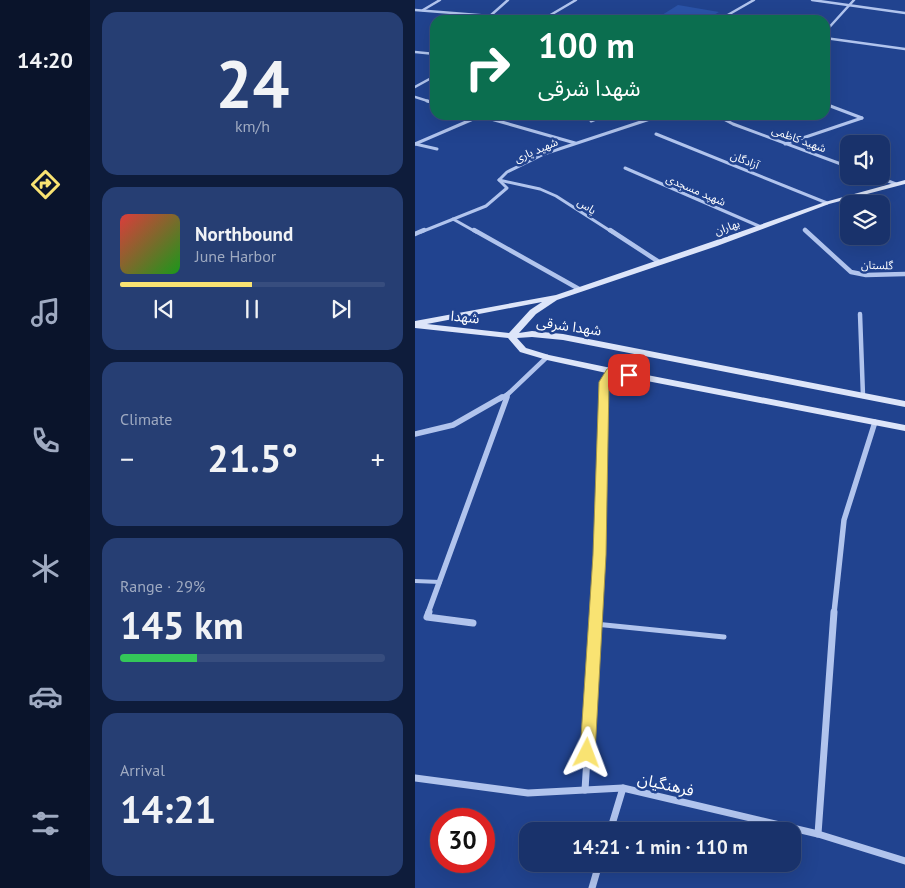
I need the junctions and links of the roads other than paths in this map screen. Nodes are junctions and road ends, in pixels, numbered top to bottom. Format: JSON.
{"nodes":[{"id":1,"x":440,"y":0,"type":"edge"},
{"id":2,"x":508,"y":0,"type":"edge"},
{"id":3,"x":576,"y":0,"type":"edge"},
{"id":4,"x":754,"y":0,"type":"edge"},
{"id":5,"x":812,"y":0,"type":"edge"},
{"id":6,"x":853,"y":0,"type":"edge"},
{"id":7,"x":849,"y":5,"type":"junction"},
{"id":8,"x":415,"y":10,"type":"edge"},
{"id":9,"x":423,"y":11,"type":"junction"},
{"id":10,"x":905,"y":13,"type":"edge"},
{"id":11,"x":476,"y":15,"type":"edge"},
{"id":12,"x":490,"y":15,"type":"edge"},
{"id":13,"x":550,"y":15,"type":"edge"},
{"id":14,"x":728,"y":15,"type":"edge"},
{"id":15,"x":830,"y":26,"type":"edge"},
{"id":16,"x":830,"y":39,"type":"edge"},
{"id":17,"x":905,"y":49,"type":"edge"},
{"id":18,"x":415,"y":52,"type":"edge"},
{"id":19,"x":430,"y":54,"type":"edge"},
{"id":20,"x":430,"y":79,"type":"edge"},
{"id":21,"x":415,"y":87,"type":"edge"},
{"id":22,"x":415,"y":97,"type":"edge"},
{"id":23,"x":430,"y":102,"type":"edge"},
{"id":24,"x":830,"y":106,"type":"edge"},
{"id":25,"x":468,"y":120,"type":"edge"},
{"id":26,"x":496,"y":120,"type":"edge"},
{"id":27,"x":647,"y":120,"type":"edge"},
{"id":28,"x":725,"y":120,"type":"edge"},
{"id":29,"x":656,"y":134,"type":"dead end"},
{"id":30,"x":576,"y":143,"type":"junction"},
{"id":31,"x":415,"y":144,"type":"edge"},
{"id":32,"x":415,"y":144,"type":"edge"},
{"id":33,"x":785,"y":144,"type":"junction"},
{"id":34,"x":437,"y":149,"type":"dead end"},
{"id":35,"x":840,"y":164,"type":"edge"},
{"id":36,"x":625,"y":168,"type":"dead end"},
{"id":37,"x":499,"y":180,"type":"junction"},
{"id":38,"x":890,"y":182,"type":"edge"},
{"id":39,"x":905,"y":182,"type":"edge"},
{"id":40,"x":896,"y":184,"type":"junction"},
{"id":41,"x":827,"y":203,"type":"junction"},
{"id":42,"x":453,"y":219,"type":"junction"},
{"id":43,"x":761,"y":227,"type":"junction"},
{"id":44,"x":805,"y":230,"type":"dead end"},
{"id":45,"x":415,"y":233,"type":"edge"},
{"id":46,"x":659,"y":262,"type":"junction"},
{"id":47,"x":905,"y":274,"type":"edge"},
{"id":48,"x":579,"y":289,"type":"junction"},
{"id":49,"x":558,"y":296,"type":"junction"},
{"id":50,"x":860,"y":314,"type":"dead end"},
{"id":51,"x":415,"y":324,"type":"edge"},
{"id":52,"x":511,"y":336,"type":"junction"},
{"id":53,"x":547,"y":357,"type":"junction"},
{"id":54,"x":611,"y":371,"type":"junction"},
{"id":55,"x":508,"y":394,"type":"junction"},
{"id":56,"x":863,"y":396,"type":"junction"},
{"id":57,"x":905,"y":404,"type":"edge"},
{"id":58,"x":875,"y":422,"type":"junction"},
{"id":59,"x":905,"y":428,"type":"edge"},
{"id":60,"x":415,"y":434,"type":"edge"},
{"id":61,"x":415,"y":581,"type":"edge"},
{"id":62,"x":440,"y":582,"type":"junction"},
{"id":63,"x":473,"y":623,"type":"dead end"},
{"id":64,"x":595,"y":624,"type":"junction"},
{"id":65,"x":724,"y":637,"type":"dead end"},
{"id":66,"x":415,"y":778,"type":"edge"},
{"id":67,"x":623,"y":788,"type":"junction"},
{"id":68,"x":585,"y":790,"type":"junction"},
{"id":69,"x":612,"y":822,"type":"edge"},
{"id":70,"x":818,"y":834,"type":"junction"},
{"id":71,"x":905,"y":861,"type":"edge"},
{"id":72,"x":597,"y":872,"type":"edge"},
{"id":73,"x":592,"y":888,"type":"edge"}],
"edges":[{"from":1,"to":9,"type":"street"},
{"from":2,"to":12,"type":"street"},
{"from":3,"to":13,"type":"street"},
{"from":4,"to":14,"type":"street"},
{"from":5,"to":7,"type":"street"},
{"from":6,"to":7,"type":"street"},
{"from":7,"to":10,"type":"street"},
{"from":7,"to":15,"type":"street"},
{"from":8,"to":9,"type":"street"},
{"from":9,"to":11,"type":"street"},
{"from":16,"to":17,"type":"street"},
{"from":18,"to":19,"type":"street"},
{"from":20,"to":21,"type":"street"},
{"from":22,"to":23,"type":"street"},
{"from":24,"to":33,"type":"street"},
{"from":25,"to":32,"type":"street"},
{"from":26,"to":30,"type":"street"},
{"from":27,"to":30,"type":"street","name":"شهید یاری"},
{"from":28,"to":33,"type":"street","name":"شهید کاظمی"},
{"from":29,"to":41,"type":"street","name":"آزادگان"},
{"from":30,"to":37,"type":"street","name":"شهید یاری"},
{"from":31,"to":34,"type":"street"},
{"from":33,"to":35,"type":"street","name":"شهید کاظمی"},
{"from":36,"to":43,"type":"street","name":"شهید مسجدی"},
{"from":37,"to":42,"type":"street"},
{"from":37,"to":46,"type":"street","name":"یاس"},
{"from":38,"to":40,"type":"street"},
{"from":39,"to":40,"type":"main road","name":"بهاران"},
{"from":40,"to":41,"type":"main road","name":"بهاران"},
{"from":41,"to":43,"type":"main road","name":"بهاران"},
{"from":42,"to":45,"type":"street"},
{"from":42,"to":48,"type":"street"},
{"from":43,"to":46,"type":"main road","name":"بهاران"},
{"from":44,"to":47,"type":"street","name":"گلستان"},
{"from":46,"to":48,"type":"main road","name":"بهاران"},
{"from":48,"to":49,"type":"main road","name":"بهاران"},
{"from":49,"to":51,"type":"main road"},
{"from":49,"to":52,"type":"main road"},
{"from":50,"to":56,"type":"street"},
{"from":51,"to":52,"type":"main road","name":"شهدا"},
{"from":52,"to":53,"type":"main road"},
{"from":52,"to":56,"type":"main road","name":"شهدا شرقی"},
{"from":53,"to":54,"type":"main road"},
{"from":53,"to":55,"type":"street"},
{"from":54,"to":58,"type":"main road"},
{"from":54,"to":64,"type":"street"},
{"from":55,"to":60,"type":"street"},
{"from":55,"to":62,"type":"street"},
{"from":56,"to":57,"type":"main road","name":"شهدا شرقی"},
{"from":58,"to":59,"type":"main road"},
{"from":58,"to":70,"type":"street"},
{"from":61,"to":62,"type":"lane"},
{"from":62,"to":63,"type":"street"},
{"from":64,"to":65,"type":"lane"},
{"from":64,"to":68,"type":"street"},
{"from":66,"to":68,"type":"street","name":"فرهنگیان"},
{"from":67,"to":68,"type":"street","name":"فرهنگیان"},
{"from":67,"to":69,"type":"street"},
{"from":67,"to":70,"type":"street","name":"فرهنگیان"},
{"from":70,"to":71,"type":"street","name":"فرهنگیان"},
{"from":72,"to":73,"type":"street"}]}
